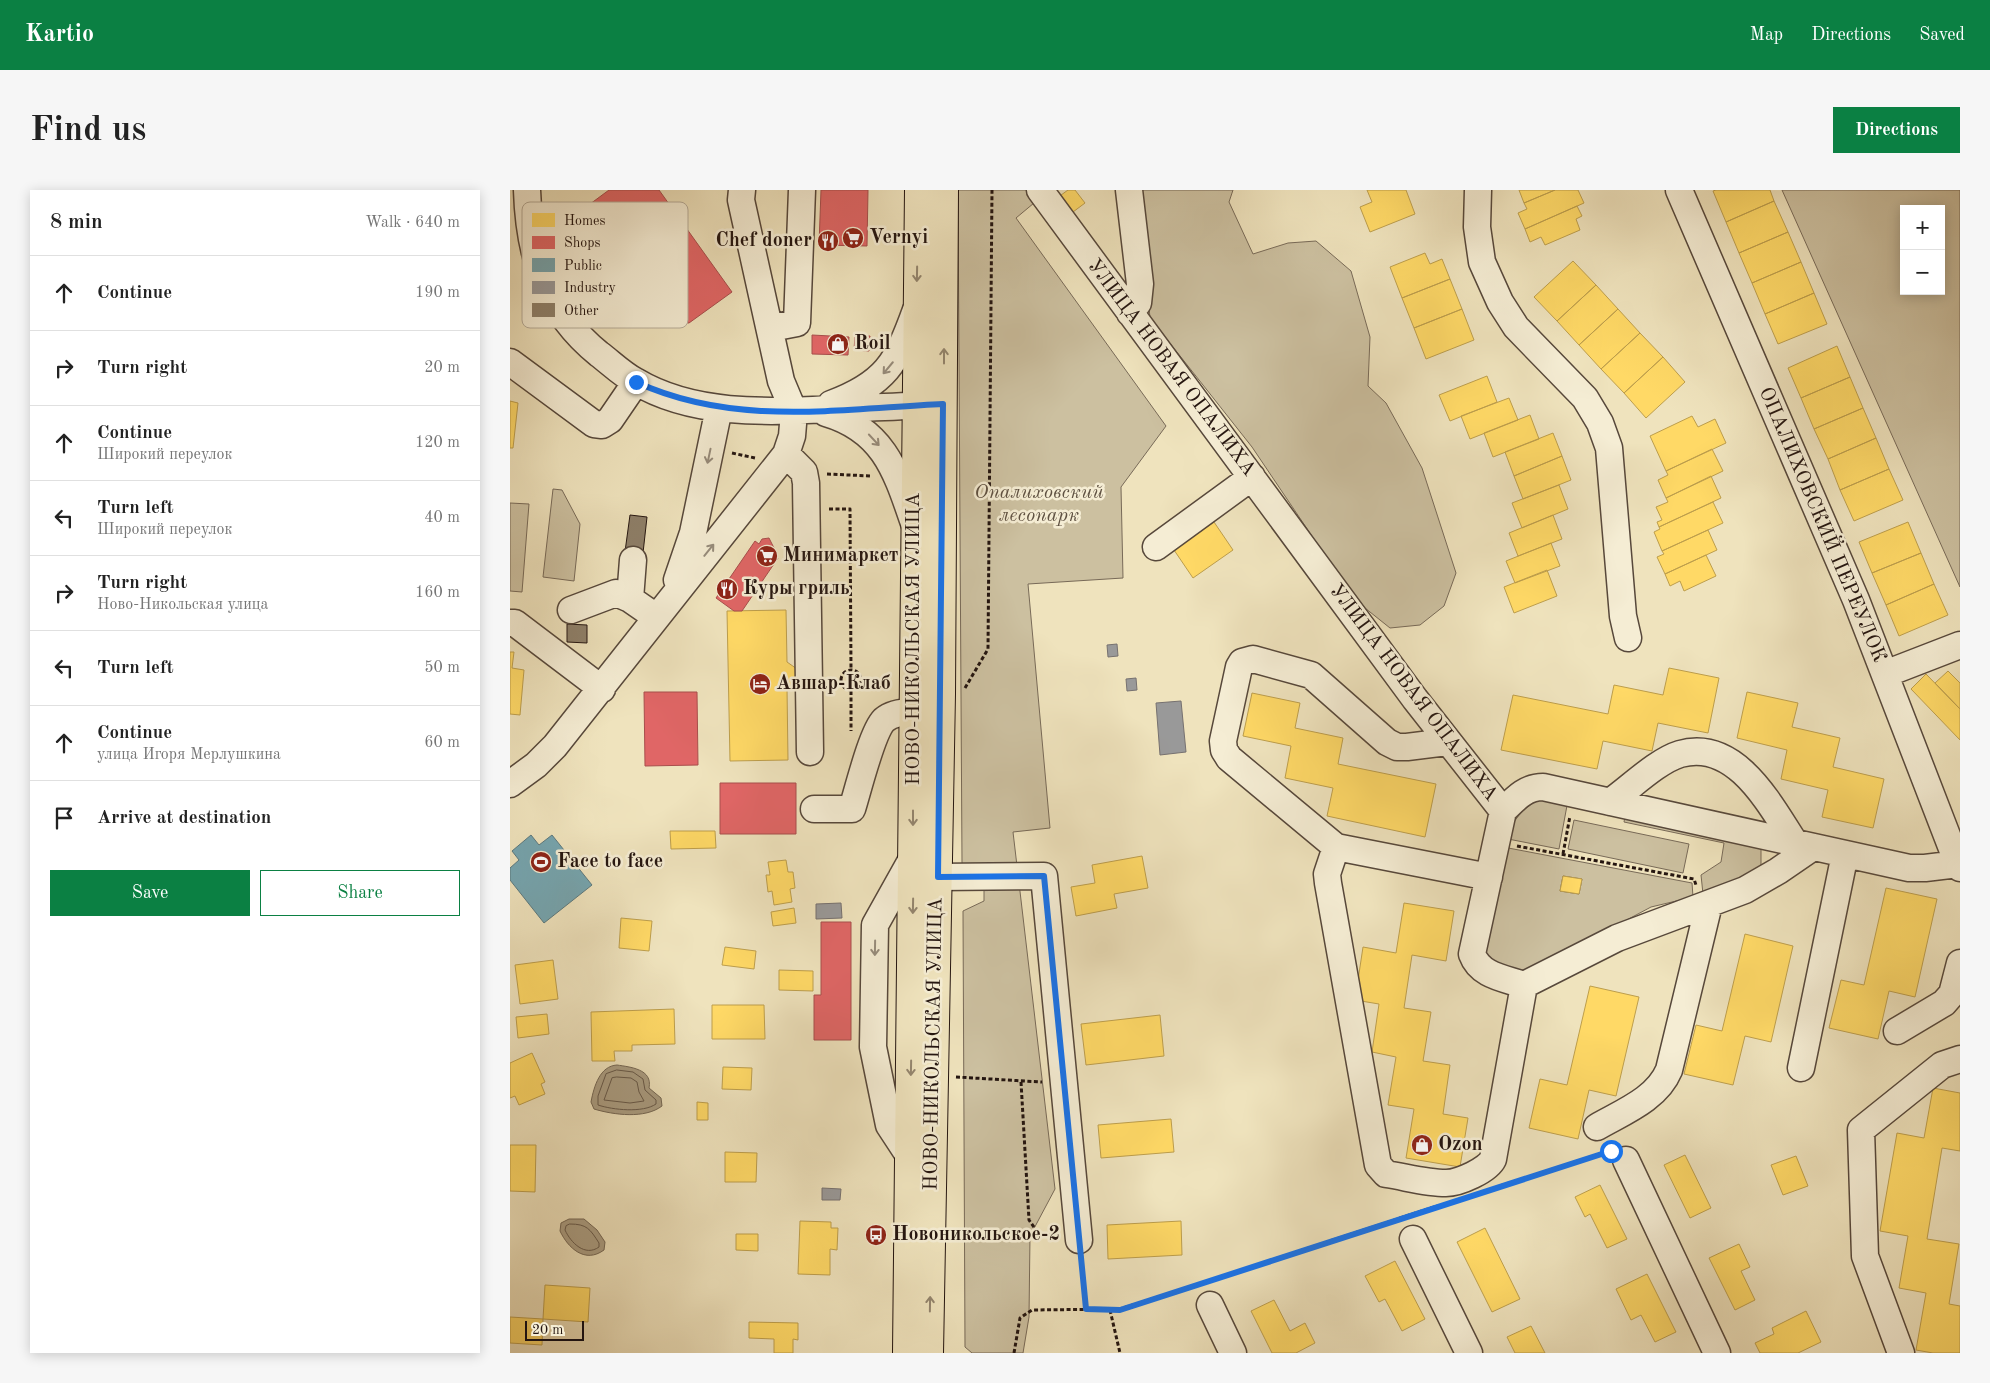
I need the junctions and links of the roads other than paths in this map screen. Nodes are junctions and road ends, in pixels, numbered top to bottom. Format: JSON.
{"nodes":[{"id":1,"x":802,"y":190,"type":"edge"},
{"id":2,"x":919,"y":190,"type":"edge"},
{"id":3,"x":944,"y":190,"type":"edge"},
{"id":4,"x":1040,"y":190,"type":"edge"},
{"id":5,"x":1129,"y":190,"type":"edge"},
{"id":6,"x":1478,"y":190,"type":"edge"},
{"id":7,"x":1679,"y":190,"type":"edge"},
{"id":8,"x":739,"y":193,"type":"edge"},
{"id":9,"x":917,"y":309,"type":"junction"},
{"id":10,"x":1130,"y":313,"type":"junction"},
{"id":11,"x":573,"y":328,"type":"edge"},
{"id":12,"x":771,"y":328,"type":"junction"},
{"id":13,"x":510,"y":362,"type":"edge"},
{"id":14,"x":636,"y":382,"type":"junction"},
{"id":15,"x":943,"y":404,"type":"junction"},
{"id":16,"x":915,"y":406,"type":"junction"},
{"id":17,"x":719,"y":408,"type":"junction"},
{"id":18,"x":805,"y":411,"type":"junction"},
{"id":19,"x":795,"y":463,"type":"junction"},
{"id":20,"x":1252,"y":477,"type":"junction"},
{"id":21,"x":914,"y":524,"type":"junction"},
{"id":22,"x":1156,"y":547,"type":"dead end"},
{"id":23,"x":633,"y":560,"type":"dead end"},
{"id":24,"x":630,"y":599,"type":"junction"},
{"id":25,"x":662,"y":609,"type":"junction"},
{"id":26,"x":570,"y":610,"type":"dead end"},
{"id":27,"x":510,"y":623,"type":"edge"},
{"id":28,"x":1628,"y":638,"type":"dead end"},
{"id":29,"x":1960,"y":645,"type":"edge"},
{"id":30,"x":1885,"y":674,"type":"junction"},
{"id":31,"x":602,"y":689,"type":"junction"},
{"id":32,"x":913,"y":712,"type":"junction"},
{"id":33,"x":1447,"y":742,"type":"junction"},
{"id":34,"x":810,"y":752,"type":"dead end"},
{"id":35,"x":510,"y":784,"type":"edge"},
{"id":36,"x":1610,"y":802,"type":"junction"},
{"id":37,"x":814,"y":809,"type":"dead end"},
{"id":38,"x":1503,"y":811,"type":"junction"},
{"id":39,"x":1804,"y":845,"type":"junction"},
{"id":40,"x":1336,"y":847,"type":"junction"},
{"id":41,"x":1844,"y":854,"type":"junction"},
{"id":42,"x":913,"y":857,"type":"junction"},
{"id":43,"x":1959,"y":866,"type":"edge"},
{"id":44,"x":938,"y":877,"type":"junction"},
{"id":45,"x":1489,"y":877,"type":"junction"},
{"id":46,"x":1704,"y":906,"type":"junction"},
{"id":47,"x":1960,"y":963,"type":"edge"},
{"id":48,"x":1524,"y":985,"type":"junction"},
{"id":49,"x":1897,"y":1031,"type":"dead end"},
{"id":50,"x":1960,"y":1059,"type":"edge"},
{"id":51,"x":1801,"y":1068,"type":"dead end"},
{"id":52,"x":1597,"y":1127,"type":"dead end"},
{"id":53,"x":910,"y":1156,"type":"junction"},
{"id":54,"x":1626,"y":1160,"type":"road end"},
{"id":55,"x":1413,"y":1238,"type":"dead end"},
{"id":56,"x":1079,"y":1240,"type":"road end"},
{"id":57,"x":1210,"y":1305,"type":"dead end"},
{"id":58,"x":907,"y":1353,"type":"edge"},
{"id":59,"x":929,"y":1353,"type":"edge"},
{"id":60,"x":1233,"y":1353,"type":"edge"},
{"id":61,"x":1469,"y":1353,"type":"edge"},
{"id":62,"x":1717,"y":1353,"type":"edge"},
{"id":63,"x":1901,"y":1353,"type":"edge"}],
"edges":[{"from":1,"to":12,"type":"street"},
{"from":2,"to":9,"type":"main road","name":"НОВО-НИКОЛЬСКАЯ УЛИЦА","one_way":true},
{"from":15,"to":3,"type":"main road","name":"НОВО-НИКОЛЬСКАЯ УЛИЦА","one_way":true},
{"from":4,"to":10,"type":"street","name":"УЛИЦА НОВАЯ ОПАЛИХА"},
{"from":5,"to":10,"type":"street"},
{"from":6,"to":28,"type":"street"},
{"from":7,"to":30,"type":"street","name":"ОПАЛИХОВСКИЙ ПЕРЕУЛОК"},
{"from":8,"to":12,"type":"street"},
{"from":9,"to":16,"type":"main road","name":"НОВО-НИКОЛЬСКАЯ УЛИЦА"},
{"from":9,"to":18,"type":"street","one_way":true},
{"from":10,"to":20,"type":"street","name":"УЛИЦА НОВАЯ ОПАЛИХА"},
{"from":11,"to":14,"type":"street"},
{"from":12,"to":18,"type":"street"},
{"from":13,"to":14,"type":"street"},
{"from":14,"to":17,"type":"street"},
{"from":15,"to":16,"type":"street"},
{"from":15,"to":44,"type":"main road","name":"НОВО-НИКОЛЬСКАЯ УЛИЦА"},
{"from":16,"to":18,"type":"street"},
{"from":16,"to":21,"type":"main road","name":"НОВО-НИКОЛЬСКАЯ УЛИЦА"},
{"from":17,"to":18,"type":"street"},
{"from":17,"to":25,"type":"street","one_way":true},
{"from":18,"to":19,"type":"street"},
{"from":18,"to":21,"type":"street","one_way":true},
{"from":25,"to":19,"type":"street","one_way":true},
{"from":19,"to":34,"type":"street"},
{"from":20,"to":22,"type":"street"},
{"from":20,"to":33,"type":"street","name":"УЛИЦА НОВАЯ ОПАЛИХА"},
{"from":21,"to":32,"type":"main road","name":"НОВО-НИКОЛЬСКАЯ УЛИЦА"},
{"from":23,"to":24,"type":"street"},
{"from":24,"to":25,"type":"street"},
{"from":24,"to":26,"type":"street"},
{"from":25,"to":31,"type":"street"},
{"from":27,"to":31,"type":"street"},
{"from":29,"to":30,"type":"street"},
{"from":30,"to":43,"type":"street","name":"ОПАЛИХОВСКИЙ ПЕРЕУЛОК"},
{"from":31,"to":35,"type":"street"},
{"from":32,"to":37,"type":"street"},
{"from":32,"to":42,"type":"main road","name":"НОВО-НИКОЛЬСКАЯ УЛИЦА","one_way":true},
{"from":33,"to":38,"type":"street","name":"УЛИЦА НОВАЯ ОПАЛИХА"},
{"from":33,"to":40,"type":"street"},
{"from":36,"to":38,"type":"street","name":"УЛИЦА НОВАЯ ОПАЛИХА"},
{"from":36,"to":39,"type":"street","name":"УЛИЦА НОВАЯ ОПАЛИХА"},
{"from":36,"to":39,"type":"street"},
{"from":38,"to":45,"type":"street"},
{"from":39,"to":41,"type":"street","name":"УЛИЦА НОВАЯ ОПАЛИХА"},
{"from":39,"to":46,"type":"street"},
{"from":40,"to":45,"type":"street"},
{"from":40,"to":48,"type":"street"},
{"from":41,"to":43,"type":"street","name":"УЛИЦА НОВАЯ ОПАЛИХА"},
{"from":41,"to":51,"type":"street"},
{"from":42,"to":53,"type":"main road","name":"НОВО-НИКОЛЬСКАЯ УЛИЦА","one_way":true},
{"from":42,"to":53,"type":"street","one_way":true},
{"from":44,"to":56,"type":"street"},
{"from":59,"to":44,"type":"main road","name":"НОВО-НИКОЛЬСКАЯ УЛИЦА","one_way":true},
{"from":45,"to":48,"type":"street"},
{"from":46,"to":48,"type":"street"},
{"from":46,"to":52,"type":"street"},
{"from":47,"to":49,"type":"street"},
{"from":50,"to":63,"type":"street"},
{"from":53,"to":58,"type":"main road","name":"НОВО-НИКОЛЬСКАЯ УЛИЦА"},
{"from":54,"to":62,"type":"street"},
{"from":55,"to":61,"type":"street"},
{"from":57,"to":60,"type":"street"}]}
